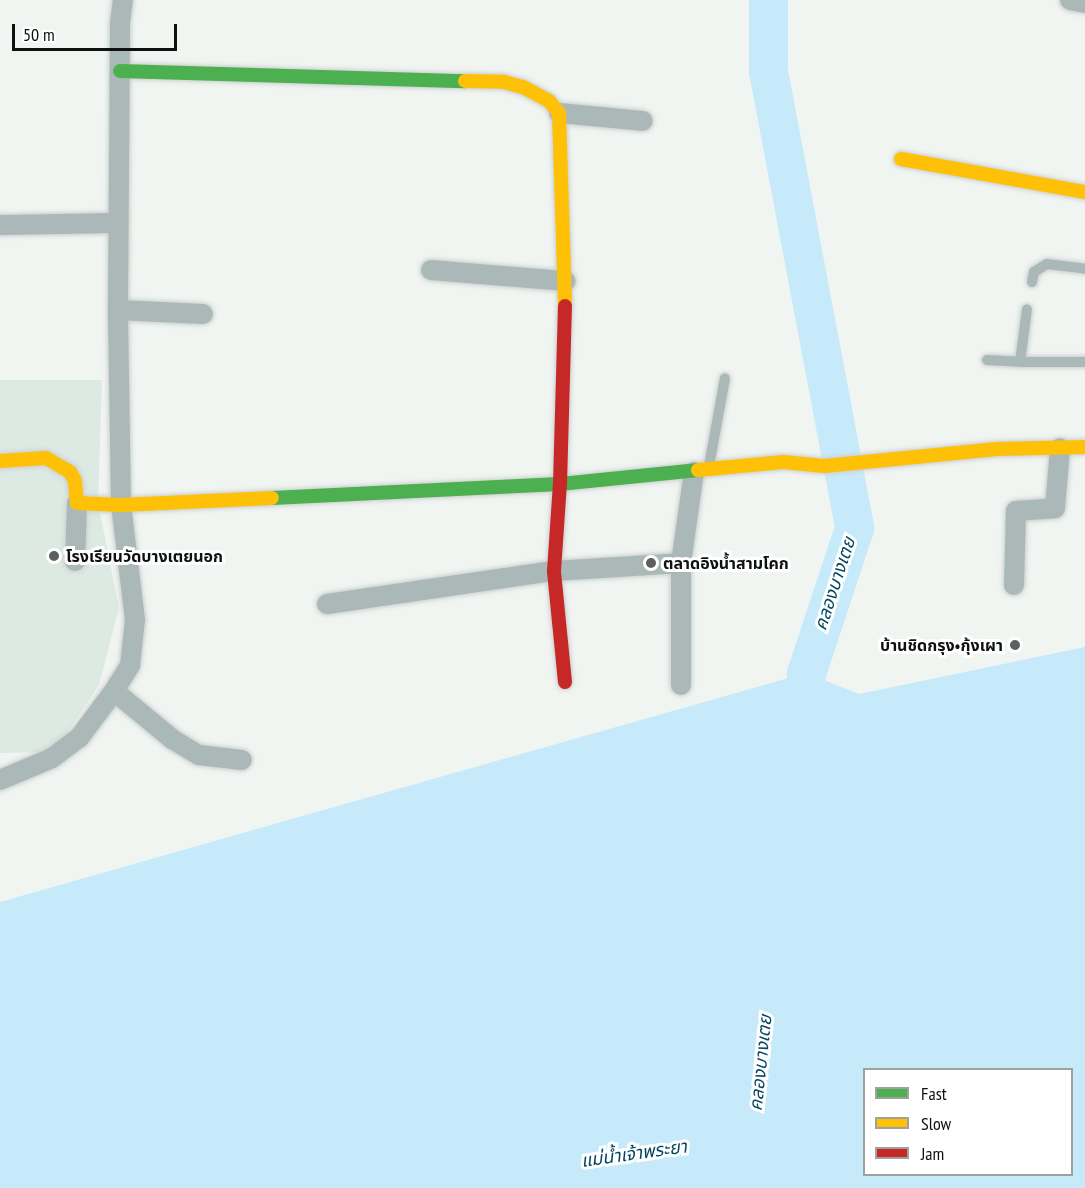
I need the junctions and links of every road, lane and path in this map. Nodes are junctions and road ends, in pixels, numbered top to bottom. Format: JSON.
{"nodes":[{"id":1,"x":123,"y":0,"type":"edge"},
{"id":2,"x":1070,"y":0,"type":"edge"},
{"id":3,"x":1085,"y":3,"type":"edge"},
{"id":4,"x":120,"y":71,"type":"junction"},
{"id":5,"x":559,"y":113,"type":"junction"},
{"id":6,"x":643,"y":121,"type":"dead end"},
{"id":7,"x":901,"y":159,"type":"dead end"},
{"id":8,"x":1085,"y":192,"type":"edge"},
{"id":9,"x":118,"y":223,"type":"junction"},
{"id":10,"x":0,"y":225,"type":"edge"},
{"id":11,"x":1085,"y":269,"type":"edge"},
{"id":12,"x":431,"y":270,"type":"dead end"},
{"id":13,"x":567,"y":281,"type":"junction"},
{"id":14,"x":1032,"y":282,"type":"dead end"},
{"id":15,"x":1027,"y":309,"type":"dead end"},
{"id":16,"x":118,"y":310,"type":"junction"},
{"id":17,"x":203,"y":314,"type":"dead end"},
{"id":18,"x":987,"y":360,"type":"dead end"},
{"id":19,"x":1020,"y":362,"type":"junction"},
{"id":20,"x":1085,"y":362,"type":"edge"},
{"id":21,"x":725,"y":378,"type":"dead end"},
{"id":22,"x":1085,"y":447,"type":"edge"},
{"id":23,"x":1060,"y":448,"type":"junction"},
{"id":24,"x":0,"y":461,"type":"edge"},
{"id":25,"x":701,"y":471,"type":"junction"},
{"id":26,"x":560,"y":484,"type":"junction"},
{"id":27,"x":77,"y":503,"type":"junction"},
{"id":28,"x":121,"y":505,"type":"junction"},
{"id":29,"x":75,"y":561,"type":"dead end"},
{"id":30,"x":681,"y":563,"type":"junction"},
{"id":31,"x":554,"y":571,"type":"junction"},
{"id":32,"x":1014,"y":585,"type":"dead end"},
{"id":33,"x":327,"y":604,"type":"dead end"},
{"id":34,"x":565,"y":682,"type":"dead end"},
{"id":35,"x":681,"y":685,"type":"dead end"},
{"id":36,"x":114,"y":691,"type":"junction"},
{"id":37,"x":242,"y":760,"type":"dead end"},
{"id":38,"x":0,"y":780,"type":"edge"}],
"edges":[{"from":1,"to":4,"type":"street"},
{"from":2,"to":3,"type":"street"},
{"from":4,"to":5,"type":"street"},
{"from":4,"to":9,"type":"street"},
{"from":5,"to":6,"type":"street"},
{"from":5,"to":13,"type":"street"},
{"from":7,"to":8,"type":"street"},
{"from":9,"to":10,"type":"street"},
{"from":9,"to":16,"type":"street"},
{"from":11,"to":14,"type":"lane"},
{"from":12,"to":13,"type":"street"},
{"from":13,"to":26,"type":"street"},
{"from":15,"to":19,"type":"lane"},
{"from":16,"to":17,"type":"street"},
{"from":16,"to":28,"type":"street"},
{"from":18,"to":19,"type":"lane"},
{"from":19,"to":20,"type":"lane"},
{"from":21,"to":25,"type":"lane"},
{"from":22,"to":23,"type":"street"},
{"from":23,"to":25,"type":"street"},
{"from":23,"to":32,"type":"street"},
{"from":24,"to":27,"type":"street"},
{"from":25,"to":26,"type":"street"},
{"from":25,"to":30,"type":"street"},
{"from":26,"to":28,"type":"street"},
{"from":26,"to":31,"type":"street"},
{"from":27,"to":28,"type":"street"},
{"from":27,"to":29,"type":"street"},
{"from":28,"to":36,"type":"street"},
{"from":30,"to":31,"type":"street"},
{"from":30,"to":35,"type":"street"},
{"from":31,"to":33,"type":"street"},
{"from":31,"to":34,"type":"street"},
{"from":36,"to":37,"type":"street"},
{"from":36,"to":38,"type":"street"}]}
